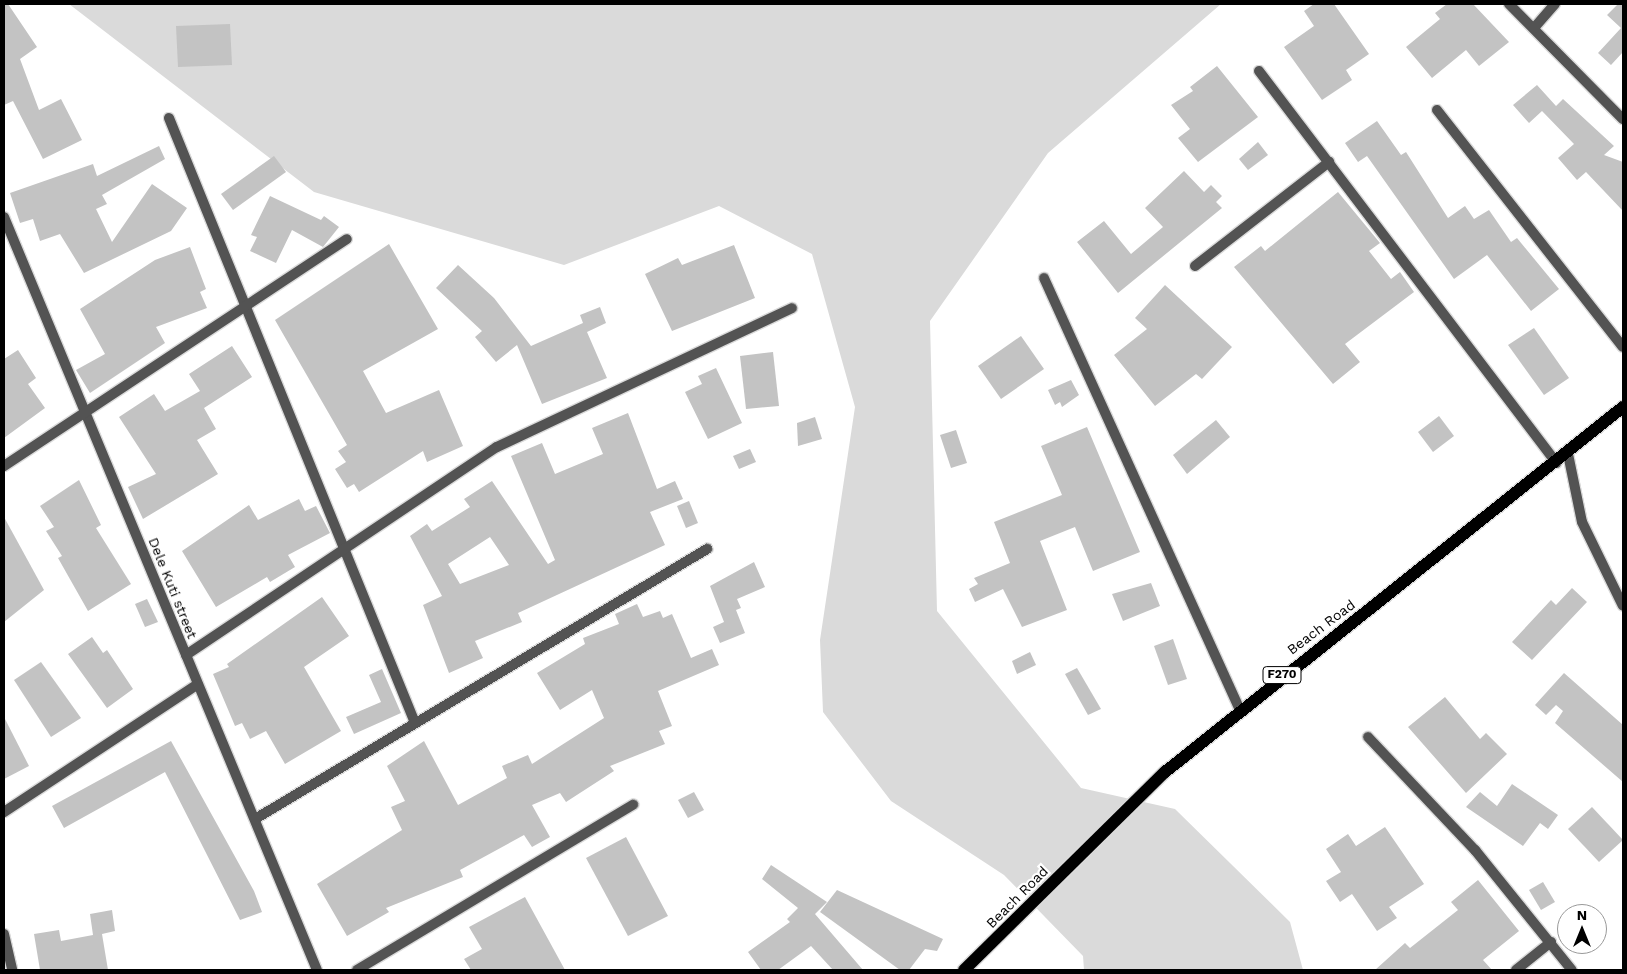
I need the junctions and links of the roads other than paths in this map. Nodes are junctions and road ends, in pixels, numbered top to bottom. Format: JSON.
{"nodes":[{"id":1,"x":1509,"y":4,"type":"edge"},
{"id":2,"x":1556,"y":4,"type":"edge"},
{"id":3,"x":1534,"y":28,"type":"junction"},
{"id":4,"x":1259,"y":70,"type":"dead end"},
{"id":5,"x":1437,"y":110,"type":"dead end"},
{"id":6,"x":168,"y":118,"type":"dead end"},
{"id":7,"x":1623,"y":119,"type":"edge"},
{"id":8,"x":1329,"y":162,"type":"junction"},
{"id":9,"x":4,"y":217,"type":"edge"},
{"id":10,"x":347,"y":239,"type":"dead end"},
{"id":11,"x":1195,"y":266,"type":"dead end"},
{"id":12,"x":1044,"y":278,"type":"dead end"},
{"id":13,"x":245,"y":304,"type":"junction"},
{"id":14,"x":792,"y":308,"type":"dead end"},
{"id":15,"x":1622,"y":342,"type":"edge"},
{"id":16,"x":1623,"y":407,"type":"edge"},
{"id":17,"x":86,"y":410,"type":"junction"},
{"id":18,"x":1568,"y":454,"type":"junction"},
{"id":19,"x":1557,"y":462,"type":"junction"},
{"id":20,"x":4,"y":466,"type":"edge"},
{"id":21,"x":707,"y":549,"type":"dead end"},
{"id":22,"x":345,"y":550,"type":"junction"},
{"id":23,"x":1623,"y":606,"type":"edge"},
{"id":24,"x":186,"y":655,"type":"junction"},
{"id":25,"x":198,"y":684,"type":"junction"},
{"id":26,"x":1239,"y":708,"type":"junction"},
{"id":27,"x":415,"y":723,"type":"junction"},
{"id":28,"x":1368,"y":738,"type":"dead end"},
{"id":29,"x":633,"y":805,"type":"dead end"},
{"id":30,"x":4,"y":812,"type":"edge"},
{"id":31,"x":255,"y":818,"type":"junction"},
{"id":32,"x":4,"y":934,"type":"edge"},
{"id":33,"x":1551,"y":942,"type":"junction"},
{"id":34,"x":12,"y":970,"type":"edge"},
{"id":35,"x":317,"y":970,"type":"edge"},
{"id":36,"x":357,"y":970,"type":"edge"},
{"id":37,"x":964,"y":970,"type":"edge"},
{"id":38,"x":1516,"y":970,"type":"edge"},
{"id":39,"x":1572,"y":970,"type":"edge"}],
"edges":[{"from":1,"to":3,"type":"street"},
{"from":2,"to":3,"type":"street"},
{"from":3,"to":7,"type":"street"},
{"from":4,"to":8,"type":"street"},
{"from":5,"to":15,"type":"street"},
{"from":6,"to":13,"type":"street"},
{"from":8,"to":11,"type":"street"},
{"from":8,"to":19,"type":"street"},
{"from":9,"to":17,"type":"street","name":"Dele Kuti street"},
{"from":10,"to":13,"type":"street"},
{"from":12,"to":26,"type":"street"},
{"from":13,"to":17,"type":"street"},
{"from":13,"to":22,"type":"street"},
{"from":14,"to":22,"type":"street"},
{"from":16,"to":18,"type":"main road","name":"Beach Road","number":"F270"},
{"from":17,"to":20,"type":"street"},
{"from":17,"to":24,"type":"street","name":"Dele Kuti street"},
{"from":18,"to":19,"type":"main road","name":"Beach Road","number":"F270"},
{"from":18,"to":23,"type":"street"},
{"from":19,"to":26,"type":"main road","name":"Beach Road","number":"F270"},
{"from":21,"to":27,"type":"street"},
{"from":22,"to":24,"type":"street"},
{"from":22,"to":27,"type":"street"},
{"from":24,"to":25,"type":"street","name":"Dele Kuti street"},
{"from":25,"to":30,"type":"street"},
{"from":25,"to":31,"type":"street","name":"Dele Kuti street"},
{"from":26,"to":37,"type":"main road","name":"Beach Road","number":"F270"},
{"from":27,"to":31,"type":"street"},
{"from":28,"to":33,"type":"street"},
{"from":29,"to":36,"type":"street"},
{"from":31,"to":35,"type":"street","name":"Dele Kuti street"},
{"from":32,"to":34,"type":"street"},
{"from":33,"to":38,"type":"street"},
{"from":33,"to":39,"type":"street"}]}
